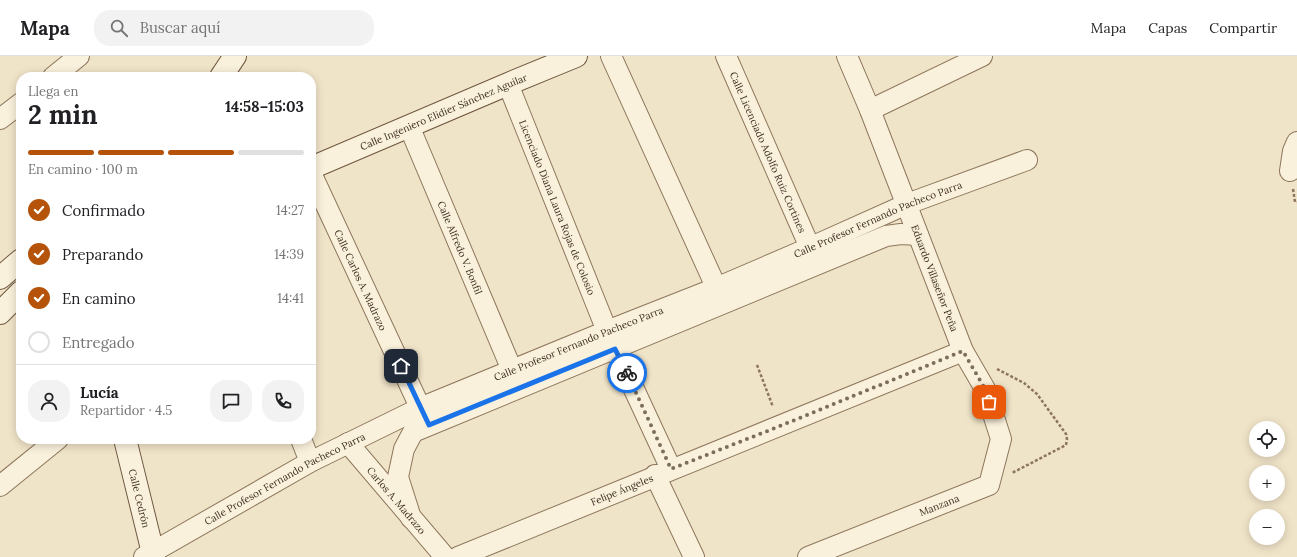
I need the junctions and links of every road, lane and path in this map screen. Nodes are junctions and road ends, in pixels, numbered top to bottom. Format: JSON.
{"nodes":[{"id":1,"x":235,"y":56,"type":"edge"},
{"id":2,"x":576,"y":56,"type":"edge"},
{"id":3,"x":611,"y":56,"type":"edge"},
{"id":4,"x":726,"y":56,"type":"edge"},
{"id":5,"x":847,"y":56,"type":"edge"},
{"id":6,"x":74,"y":58,"type":"edge"},
{"id":7,"x":973,"y":58,"type":"edge"},
{"id":8,"x":59,"y":72,"type":"edge"},
{"id":9,"x":224,"y":72,"type":"edge"},
{"id":10,"x":508,"y":84,"type":"junction"},
{"id":11,"x":16,"y":106,"type":"edge"},
{"id":12,"x":870,"y":110,"type":"junction"},
{"id":13,"x":0,"y":119,"type":"edge"},
{"id":14,"x":409,"y":126,"type":"junction"},
{"id":15,"x":1297,"y":142,"type":"edge"},
{"id":16,"x":1027,"y":160,"type":"dead end"},
{"id":17,"x":316,"y":166,"type":"edge"},
{"id":18,"x":1290,"y":171,"type":"dead end"},
{"id":19,"x":316,"y":184,"type":"edge"},
{"id":20,"x":906,"y":204,"type":"junction"},
{"id":21,"x":918,"y":235,"type":"junction"},
{"id":22,"x":814,"y":256,"type":"junction"},
{"id":23,"x":16,"y":264,"type":"edge"},
{"id":24,"x":0,"y":278,"type":"edge"},
{"id":25,"x":720,"y":296,"type":"junction"},
{"id":26,"x":16,"y":297,"type":"edge"},
{"id":27,"x":0,"y":313,"type":"edge"},
{"id":28,"x":607,"y":330,"type":"junction"},
{"id":29,"x":615,"y":349,"type":"junction"},
{"id":30,"x":963,"y":351,"type":"junction"},
{"id":31,"x":757,"y":364,"type":"dead end"},
{"id":32,"x":997,"y":369,"type":"dead end"},
{"id":33,"x":513,"y":370,"type":"junction"},
{"id":34,"x":519,"y":388,"type":"junction"},
{"id":35,"x":420,"y":408,"type":"junction"},
{"id":36,"x":429,"y":425,"type":"junction"},
{"id":37,"x":780,"y":426,"type":"junction"},
{"id":38,"x":348,"y":443,"type":"junction"},
{"id":39,"x":52,"y":444,"type":"edge"},
{"id":40,"x":127,"y":444,"type":"edge"},
{"id":41,"x":303,"y":444,"type":"edge"},
{"id":42,"x":310,"y":462,"type":"junction"},
{"id":43,"x":663,"y":472,"type":"junction"},
{"id":44,"x":989,"y":485,"type":"junction"},
{"id":45,"x":0,"y":486,"type":"edge"},
{"id":46,"x":411,"y":518,"type":"junction"},
{"id":47,"x":150,"y":555,"type":"edge"},
{"id":48,"x":445,"y":557,"type":"edge"},
{"id":49,"x":458,"y":557,"type":"edge"},
{"id":50,"x":694,"y":557,"type":"edge"},
{"id":51,"x":808,"y":557,"type":"edge"}],
"edges":[{"from":1,"to":9,"type":"street"},
{"from":2,"to":10,"type":"street","name":"Calle Ingeniero Elidier Sánchez Aguilar"},
{"from":3,"to":25,"type":"street"},
{"from":4,"to":22,"type":"street","name":"Calle Licenciado Adolfo Ruiz Cortines"},
{"from":5,"to":12,"type":"street","name":"Eduardo Villaseñor Peña"},
{"from":6,"to":8,"type":"street"},
{"from":7,"to":12,"type":"street"},
{"from":10,"to":14,"type":"street","name":"Calle Ingeniero Elidier Sánchez Aguilar"},
{"from":10,"to":28,"type":"street","name":"Licenciado Diana Laura Rojas de Colosio"},
{"from":11,"to":13,"type":"street"},
{"from":12,"to":20,"type":"street","name":"Eduardo Villaseñor Peña"},
{"from":14,"to":17,"type":"street","name":"Calle Ingeniero Elidier Sánchez Aguilar"},
{"from":14,"to":33,"type":"street","name":"Calle Alfredo V. Bonfil"},
{"from":15,"to":18,"type":"street"},
{"from":16,"to":20,"type":"street","name":"Calle Profesor Fernando Pacheco Parra"},
{"from":19,"to":35,"type":"street","name":"Calle Carlos A. Madrazo"},
{"from":20,"to":21,"type":"street","name":"Eduardo Villaseñor Peña"},
{"from":20,"to":22,"type":"street","name":"Calle Profesor Fernando Pacheco Parra"},
{"from":21,"to":22,"type":"street"},
{"from":21,"to":30,"type":"street","name":"Eduardo Villaseñor Peña"},
{"from":22,"to":25,"type":"street","name":"Calle Profesor Fernando Pacheco Parra"},
{"from":23,"to":24,"type":"street"},
{"from":25,"to":28,"type":"street","name":"Calle Profesor Fernando Pacheco Parra"},
{"from":25,"to":29,"type":"street"},
{"from":26,"to":27,"type":"street"},
{"from":28,"to":29,"type":"street","name":"Licenciado Diana Laura Rojas de Colosio"},
{"from":28,"to":33,"type":"street","name":"Calle Profesor Fernando Pacheco Parra"},
{"from":29,"to":34,"type":"street"},
{"from":29,"to":43,"type":"street","name":"Licenciado Diana Laura Rojas de Colosio"},
{"from":30,"to":37,"type":"street","name":"Felipe Ángeles"},
{"from":30,"to":44,"type":"street","name":"Eduardo Villaseñor Peña"},
{"from":31,"to":37,"type":"path"},
{"from":32,"to":44,"type":"path"},
{"from":33,"to":34,"type":"street","name":"Calle Alfredo V. Bonfil"},
{"from":33,"to":35,"type":"street","name":"Calle Profesor Fernando Pacheco Parra"},
{"from":34,"to":36,"type":"street"},
{"from":35,"to":36,"type":"street","name":"Calle Carlos A. Madrazo"},
{"from":35,"to":38,"type":"street","name":"Calle Profesor Fernando Pacheco Parra"},
{"from":36,"to":46,"type":"street"},
{"from":37,"to":43,"type":"street","name":"Felipe Ángeles"},
{"from":38,"to":42,"type":"street","name":"Calle Profesor Fernando Pacheco Parra"},
{"from":38,"to":46,"type":"street","name":"Carlos A. Madrazo"},
{"from":39,"to":45,"type":"street"},
{"from":40,"to":47,"type":"street","name":"Calle Cedrón"},
{"from":41,"to":42,"type":"street"},
{"from":42,"to":47,"type":"street","name":"Calle Profesor Fernando Pacheco Parra"},
{"from":43,"to":49,"type":"street","name":"Felipe Ángeles"},
{"from":43,"to":50,"type":"street","name":"Licenciado Diana Laura Rojas de Colosio"},
{"from":44,"to":51,"type":"street","name":"Manzana"},
{"from":46,"to":48,"type":"street","name":"Carlos A. Madrazo"}]}
